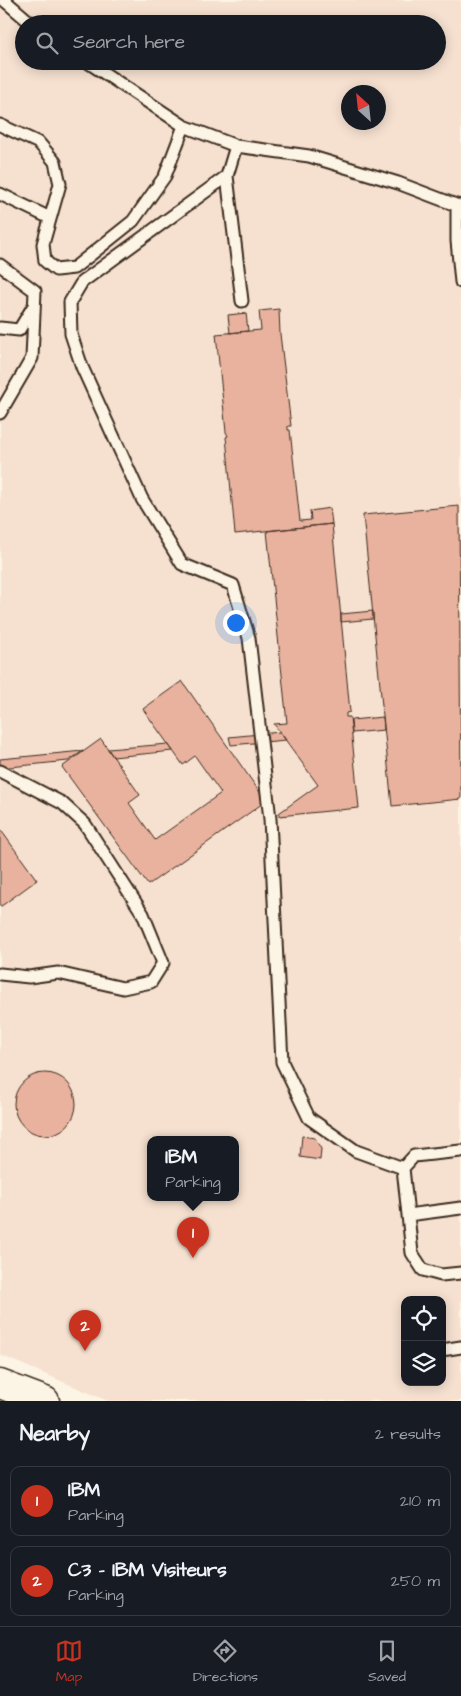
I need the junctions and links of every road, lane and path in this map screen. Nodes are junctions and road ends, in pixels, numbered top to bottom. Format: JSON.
{"nodes":[{"id":1,"x":4,"y":0,"type":"edge"},
{"id":2,"x":22,"y":15,"type":"edge"},
{"id":3,"x":100,"y":70,"type":"edge"},
{"id":4,"x":0,"y":125,"type":"edge"},
{"id":5,"x":184,"y":126,"type":"junction"},
{"id":6,"x":236,"y":146,"type":"junction"},
{"id":7,"x":227,"y":176,"type":"junction"},
{"id":8,"x":0,"y":194,"type":"edge"},
{"id":9,"x":459,"y":206,"type":"edge"},
{"id":10,"x":50,"y":218,"type":"junction"},
{"id":11,"x":0,"y":265,"type":"edge"},
{"id":12,"x":461,"y":282,"type":"edge"},
{"id":13,"x":242,"y":301,"type":"dead end"},
{"id":14,"x":33,"y":307,"type":"junction"},
{"id":15,"x":0,"y":328,"type":"edge"},
{"id":16,"x":0,"y":413,"type":"edge"},
{"id":17,"x":0,"y":771,"type":"edge"},
{"id":18,"x":0,"y":974,"type":"edge"},
{"id":19,"x":461,"y":1151,"type":"edge"},
{"id":20,"x":403,"y":1168,"type":"junction"},
{"id":21,"x":461,"y":1208,"type":"edge"},
{"id":22,"x":408,"y":1215,"type":"junction"},
{"id":23,"x":461,"y":1273,"type":"edge"},
{"id":24,"x":461,"y":1347,"type":"edge"},
{"id":25,"x":446,"y":1349,"type":"edge"},
{"id":26,"x":0,"y":1384,"type":"edge"},
{"id":27,"x":45,"y":1401,"type":"edge"}],
"edges":[{"from":1,"to":2,"type":"lane"},
{"from":3,"to":5,"type":"lane"},
{"from":4,"to":10,"type":"lane"},
{"from":5,"to":6,"type":"lane"},
{"from":5,"to":10,"type":"lane"},
{"from":6,"to":7,"type":"lane"},
{"from":6,"to":9,"type":"lane"},
{"from":7,"to":13,"type":"lane"},
{"from":7,"to":20,"type":"lane"},
{"from":8,"to":10,"type":"lane"},
{"from":9,"to":12,"type":"lane"},
{"from":11,"to":14,"type":"lane"},
{"from":14,"to":15,"type":"lane"},
{"from":14,"to":16,"type":"lane"},
{"from":17,"to":18,"type":"lane"},
{"from":19,"to":20,"type":"lane"},
{"from":20,"to":22,"type":"lane"},
{"from":21,"to":22,"type":"lane"},
{"from":22,"to":23,"type":"lane"},
{"from":24,"to":25,"type":"lane"},
{"from":26,"to":27,"type":"main road"}]}
